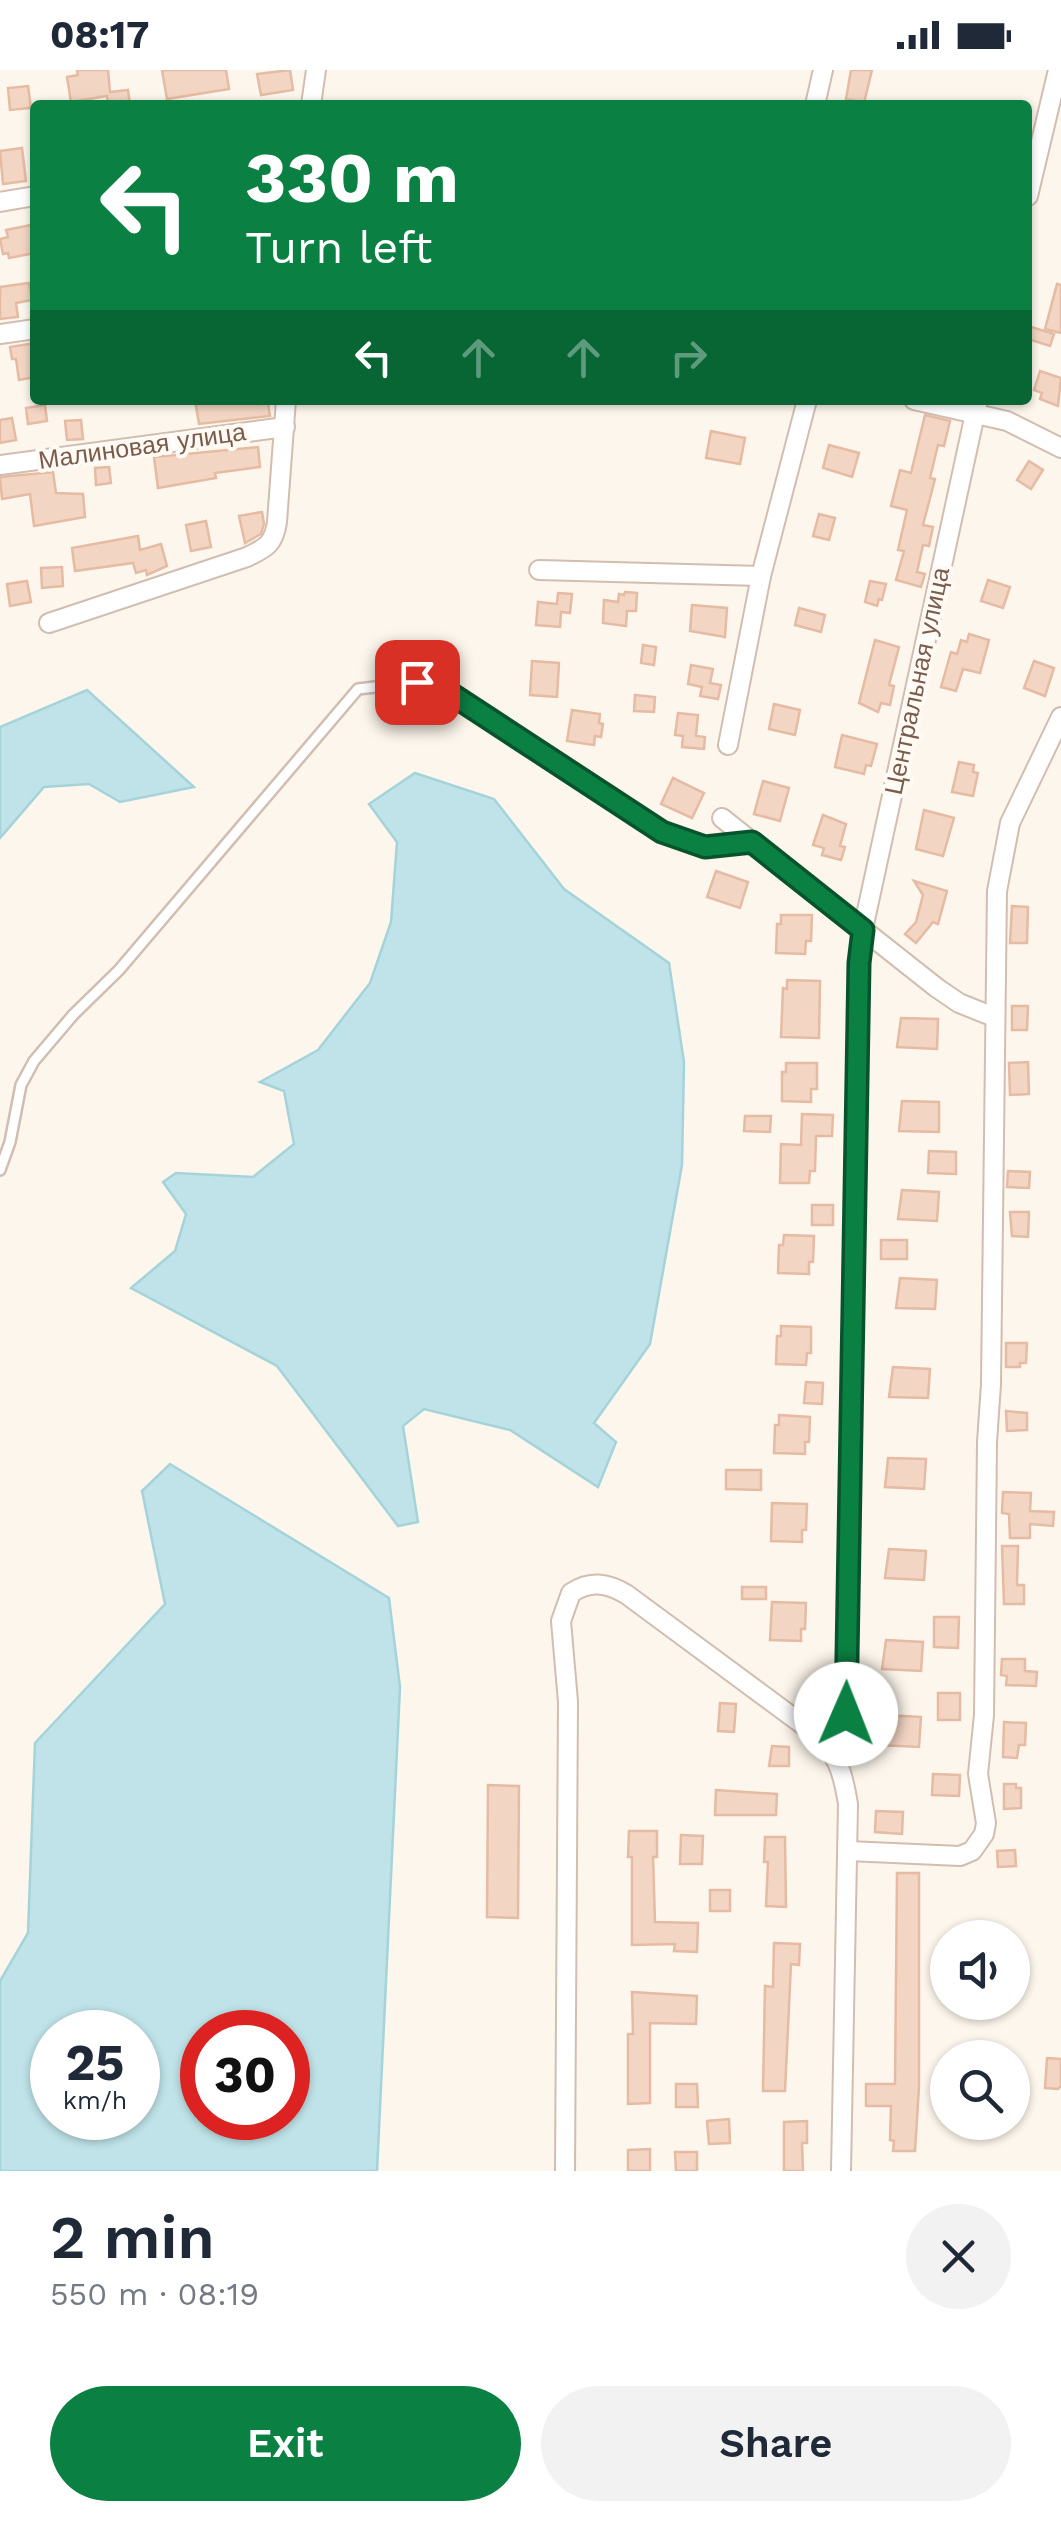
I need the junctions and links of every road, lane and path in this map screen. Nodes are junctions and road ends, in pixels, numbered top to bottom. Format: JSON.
{"nodes":[{"id":1,"x":316,"y":70,"type":"edge"},
{"id":2,"x":823,"y":70,"type":"edge"},
{"id":3,"x":1058,"y":70,"type":"edge"},
{"id":4,"x":312,"y":100,"type":"edge"},
{"id":5,"x":816,"y":100,"type":"edge"},
{"id":6,"x":1032,"y":179,"type":"edge"},
{"id":7,"x":30,"y":197,"type":"edge"},
{"id":8,"x":0,"y":202,"type":"edge"},
{"id":9,"x":30,"y":330,"type":"edge"},
{"id":10,"x":0,"y":334,"type":"edge"},
{"id":11,"x":286,"y":405,"type":"edge"},
{"id":12,"x":806,"y":405,"type":"edge"},
{"id":13,"x":976,"y":407,"type":"edge"},
{"id":14,"x":285,"y":427,"type":"junction"},
{"id":15,"x":1061,"y":448,"type":"edge"},
{"id":16,"x":0,"y":465,"type":"edge"},
{"id":17,"x":540,"y":570,"type":"dead end"},
{"id":18,"x":761,"y":576,"type":"junction"},
{"id":19,"x":49,"y":622,"type":"dead end"},
{"id":20,"x":1061,"y":717,"type":"edge"},
{"id":21,"x":728,"y":745,"type":"dead end"},
{"id":22,"x":722,"y":818,"type":"dead end"},
{"id":23,"x":752,"y":842,"type":"junction"},
{"id":24,"x":863,"y":930,"type":"junction"},
{"id":25,"x":994,"y":1017,"type":"junction"},
{"id":26,"x":0,"y":1170,"type":"edge"},
{"id":27,"x":846,"y":1714,"type":"dead end"},
{"id":28,"x":848,"y":1850,"type":"junction"},
{"id":29,"x":565,"y":2171,"type":"edge"},
{"id":30,"x":841,"y":2171,"type":"edge"}],
"edges":[{"from":1,"to":4,"type":"street"},
{"from":2,"to":5,"type":"street"},
{"from":3,"to":6,"type":"street"},
{"from":7,"to":8,"type":"street"},
{"from":9,"to":10,"type":"street"},
{"from":11,"to":14,"type":"street"},
{"from":12,"to":18,"type":"street"},
{"from":13,"to":15,"type":"street"},
{"from":13,"to":24,"type":"street","name":"Центральная улица"},
{"from":14,"to":16,"type":"street","name":"Малиновая улица"},
{"from":14,"to":19,"type":"street"},
{"from":17,"to":18,"type":"street"},
{"from":18,"to":21,"type":"street"},
{"from":20,"to":25,"type":"street"},
{"from":22,"to":23,"type":"street"},
{"from":23,"to":24,"type":"street"},
{"from":23,"to":26,"type":"lane"},
{"from":24,"to":25,"type":"street"},
{"from":24,"to":27,"type":"street","name":"Центральная улица"},
{"from":25,"to":28,"type":"street"},
{"from":28,"to":29,"type":"street"},
{"from":28,"to":30,"type":"street"}]}
